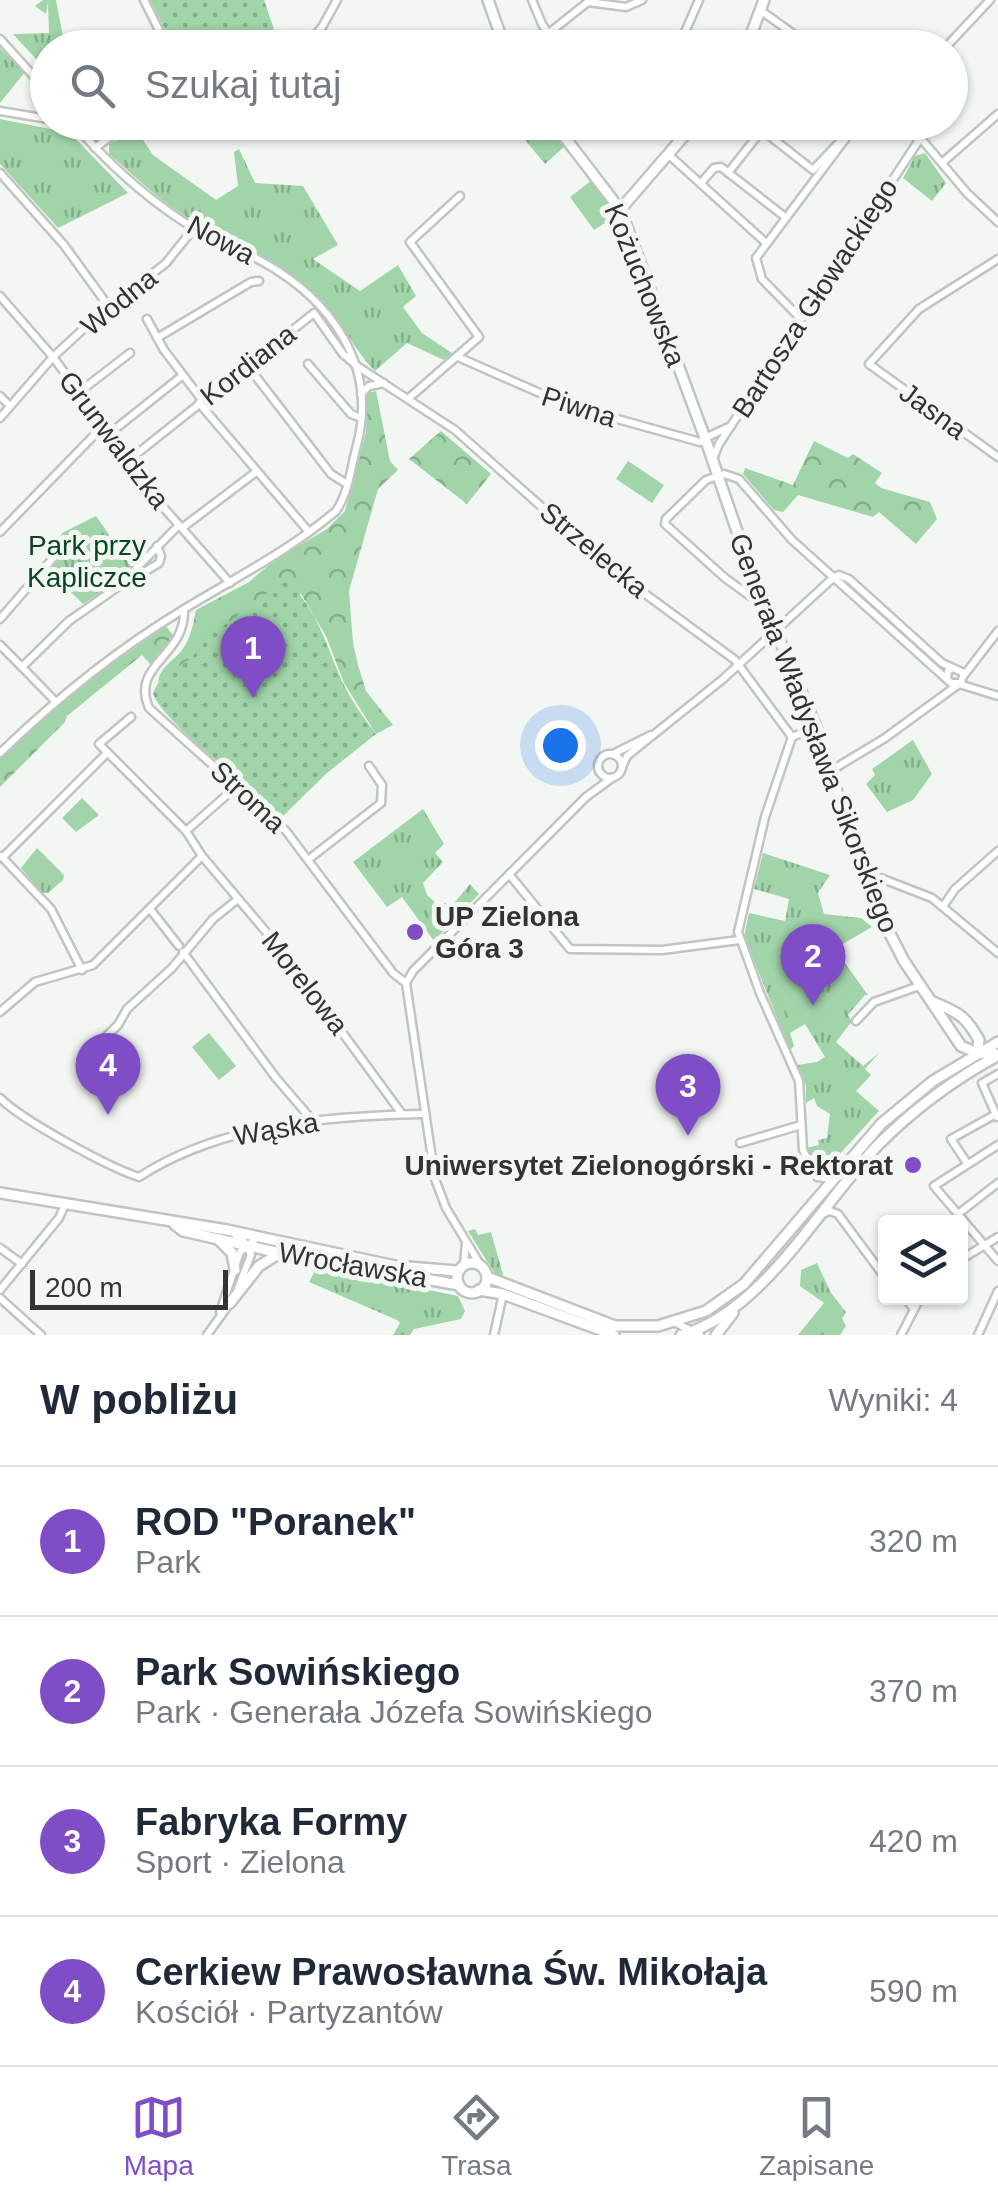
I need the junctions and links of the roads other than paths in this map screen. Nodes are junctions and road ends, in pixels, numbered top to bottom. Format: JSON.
{"nodes":[{"id":1,"x":144,"y":0,"type":"edge"},
{"id":2,"x":337,"y":0,"type":"edge"},
{"id":3,"x":488,"y":0,"type":"edge"},
{"id":4,"x":532,"y":0,"type":"edge"},
{"id":5,"x":642,"y":0,"type":"edge"},
{"id":6,"x":699,"y":0,"type":"edge"},
{"id":7,"x":990,"y":0,"type":"edge"},
{"id":8,"x":599,"y":2,"type":"edge"},
{"id":9,"x":762,"y":5,"type":"edge"},
{"id":10,"x":159,"y":30,"type":"edge"},
{"id":11,"x":319,"y":30,"type":"edge"},
{"id":12,"x":499,"y":30,"type":"edge"},
{"id":13,"x":547,"y":30,"type":"edge"},
{"id":14,"x":553,"y":30,"type":"edge"},
{"id":15,"x":686,"y":30,"type":"edge"},
{"id":16,"x":753,"y":30,"type":"edge"},
{"id":17,"x":792,"y":30,"type":"edge"},
{"id":18,"x":961,"y":30,"type":"edge"},
{"id":19,"x":0,"y":39,"type":"edge"},
{"id":20,"x":30,"y":72,"type":"edge"},
{"id":21,"x":0,"y":112,"type":"edge"},
{"id":22,"x":30,"y":116,"type":"edge"},
{"id":23,"x":996,"y":119,"type":"edge"},
{"id":24,"x":87,"y":140,"type":"edge"},
{"id":25,"x":107,"y":140,"type":"edge"},
{"id":26,"x":567,"y":140,"type":"edge"},
{"id":27,"x":681,"y":140,"type":"edge"},
{"id":28,"x":754,"y":140,"type":"edge"},
{"id":29,"x":774,"y":140,"type":"edge"},
{"id":30,"x":839,"y":140,"type":"edge"},
{"id":31,"x":845,"y":140,"type":"edge"},
{"id":32,"x":919,"y":140,"type":"edge"},
{"id":33,"x":922,"y":140,"type":"edge"},
{"id":34,"x":95,"y":148,"type":"junction"},
{"id":35,"x":668,"y":155,"type":"junction"},
{"id":36,"x":942,"y":163,"type":"junction"},
{"id":37,"x":0,"y":173,"type":"edge"},
{"id":38,"x":728,"y":173,"type":"junction"},
{"id":39,"x":701,"y":183,"type":"junction"},
{"id":40,"x":460,"y":196,"type":"dead end"},
{"id":41,"x":634,"y":196,"type":"junction"},
{"id":42,"x":612,"y":199,"type":"junction"},
{"id":43,"x":619,"y":211,"type":"junction"},
{"id":44,"x":785,"y":218,"type":"junction"},
{"id":45,"x":998,"y":222,"type":"edge"},
{"id":46,"x":194,"y":228,"type":"junction"},
{"id":47,"x":765,"y":242,"type":"junction"},
{"id":48,"x":998,"y":259,"type":"edge"},
{"id":49,"x":259,"y":281,"type":"dead end"},
{"id":50,"x":0,"y":296,"type":"edge"},
{"id":51,"x":108,"y":308,"type":"junction"},
{"id":52,"x":800,"y":318,"type":"junction"},
{"id":53,"x":148,"y":319,"type":"dead end"},
{"id":54,"x":157,"y":338,"type":"junction"},
{"id":55,"x":130,"y":352,"type":"dead end"},
{"id":56,"x":457,"y":356,"type":"junction"},
{"id":57,"x":53,"y":358,"type":"junction"},
{"id":58,"x":308,"y":364,"type":"dead end"},
{"id":59,"x":247,"y":365,"type":"junction"},
{"id":60,"x":357,"y":366,"type":"junction"},
{"id":61,"x":182,"y":376,"type":"junction"},
{"id":62,"x":386,"y":384,"type":"junction"},
{"id":63,"x":78,"y":393,"type":"junction"},
{"id":64,"x":361,"y":394,"type":"junction"},
{"id":65,"x":0,"y":396,"type":"edge"},
{"id":66,"x":409,"y":398,"type":"junction"},
{"id":67,"x":200,"y":401,"type":"junction"},
{"id":68,"x":10,"y":406,"type":"junction"},
{"id":69,"x":0,"y":418,"type":"edge"},
{"id":70,"x":361,"y":418,"type":"junction"},
{"id":71,"x":700,"y":425,"type":"junction"},
{"id":72,"x":103,"y":426,"type":"junction"},
{"id":73,"x":726,"y":431,"type":"junction"},
{"id":74,"x":109,"y":434,"type":"junction"},
{"id":75,"x":706,"y":441,"type":"junction"},
{"id":76,"x":998,"y":457,"type":"edge"},
{"id":77,"x":128,"y":460,"type":"junction"},
{"id":78,"x":713,"y":460,"type":"junction"},
{"id":79,"x":256,"y":472,"type":"junction"},
{"id":80,"x":718,"y":476,"type":"junction"},
{"id":81,"x":347,"y":484,"type":"junction"},
{"id":82,"x":180,"y":527,"type":"junction"},
{"id":83,"x":0,"y":532,"type":"edge"},
{"id":84,"x":308,"y":532,"type":"junction"},
{"id":85,"x":157,"y":546,"type":"junction"},
{"id":86,"x":54,"y":557,"type":"dead end"},
{"id":87,"x":834,"y":577,"type":"junction"},
{"id":88,"x":230,"y":583,"type":"junction"},
{"id":89,"x":120,"y":586,"type":"junction"},
{"id":90,"x":764,"y":606,"type":"junction"},
{"id":91,"x":184,"y":609,"type":"junction"},
{"id":92,"x":0,"y":619,"type":"edge"},
{"id":93,"x":166,"y":621,"type":"junction"},
{"id":94,"x":774,"y":632,"type":"junction"},
{"id":95,"x":998,"y":632,"type":"edge"},
{"id":96,"x":180,"y":636,"type":"junction"},
{"id":97,"x":0,"y":646,"type":"edge"},
{"id":98,"x":979,"y":653,"type":"junction"},
{"id":99,"x":740,"y":664,"type":"junction"},
{"id":100,"x":22,"y":667,"type":"junction"},
{"id":101,"x":954,"y":667,"type":"junction"},
{"id":102,"x":964,"y":676,"type":"junction"},
{"id":103,"x":948,"y":680,"type":"junction"},
{"id":104,"x":958,"y":684,"type":"junction"},
{"id":105,"x":998,"y":696,"type":"edge"},
{"id":106,"x":936,"y":700,"type":"junction"},
{"id":107,"x":55,"y":701,"type":"junction"},
{"id":108,"x":131,"y":718,"type":"dead end"},
{"id":109,"x":816,"y":728,"type":"junction"},
{"id":110,"x":661,"y":730,"type":"junction"},
{"id":111,"x":792,"y":737,"type":"junction"},
{"id":112,"x":0,"y":754,"type":"edge"},
{"id":113,"x":107,"y":754,"type":"junction"},
{"id":114,"x":612,"y":754,"type":"junction"},
{"id":115,"x":369,"y":766,"type":"dead end"},
{"id":116,"x":622,"y":767,"type":"junction"},
{"id":117,"x":598,"y":769,"type":"junction"},
{"id":118,"x":832,"y":770,"type":"junction"},
{"id":119,"x":612,"y":778,"type":"junction"},
{"id":120,"x":238,"y":785,"type":"junction"},
{"id":121,"x":586,"y":797,"type":"junction"},
{"id":122,"x":186,"y":830,"type":"junction"},
{"id":123,"x":998,"y":851,"type":"edge"},
{"id":124,"x":1,"y":856,"type":"edge"},
{"id":125,"x":202,"y":856,"type":"junction"},
{"id":126,"x":309,"y":860,"type":"junction"},
{"id":127,"x":509,"y":874,"type":"junction"},
{"id":128,"x":870,"y":874,"type":"junction"},
{"id":129,"x":891,"y":884,"type":"junction"},
{"id":130,"x":876,"y":890,"type":"junction"},
{"id":131,"x":238,"y":899,"type":"junction"},
{"id":132,"x":944,"y":906,"type":"junction"},
{"id":133,"x":150,"y":909,"type":"junction"},
{"id":134,"x":740,"y":940,"type":"junction"},
{"id":135,"x":181,"y":949,"type":"junction"},
{"id":136,"x":998,"y":953,"type":"edge"},
{"id":137,"x":82,"y":970,"type":"junction"},
{"id":138,"x":406,"y":984,"type":"junction"},
{"id":139,"x":919,"y":986,"type":"junction"},
{"id":140,"x":928,"y":1000,"type":"junction"},
{"id":141,"x":0,"y":1012,"type":"edge"},
{"id":142,"x":856,"y":1020,"type":"dead end"},
{"id":143,"x":951,"y":1036,"type":"junction"},
{"id":144,"x":978,"y":1040,"type":"junction"},
{"id":145,"x":997,"y":1048,"type":"edge"},
{"id":146,"x":92,"y":1049,"type":"dead end"},
{"id":147,"x":977,"y":1053,"type":"junction"},
{"id":148,"x":951,"y":1069,"type":"junction"},
{"id":149,"x":970,"y":1071,"type":"junction"},
{"id":150,"x":998,"y":1074,"type":"edge"},
{"id":151,"x":0,"y":1098,"type":"edge"},
{"id":152,"x":997,"y":1113,"type":"edge"},
{"id":153,"x":402,"y":1114,"type":"junction"},
{"id":154,"x":423,"y":1114,"type":"junction"},
{"id":155,"x":313,"y":1121,"type":"junction"},
{"id":156,"x":882,"y":1124,"type":"junction"},
{"id":157,"x":801,"y":1125,"type":"junction"},
{"id":158,"x":890,"y":1133,"type":"junction"},
{"id":159,"x":740,"y":1142,"type":"dead end"},
{"id":160,"x":998,"y":1145,"type":"edge"},
{"id":161,"x":966,"y":1163,"type":"junction"},
{"id":162,"x":833,"y":1179,"type":"junction"},
{"id":163,"x":998,"y":1183,"type":"edge"},
{"id":164,"x":0,"y":1194,"type":"edge"},
{"id":165,"x":66,"y":1203,"type":"junction"},
{"id":166,"x":958,"y":1214,"type":"junction"},
{"id":167,"x":817,"y":1217,"type":"junction"},
{"id":168,"x":173,"y":1223,"type":"junction"},
{"id":169,"x":227,"y":1230,"type":"junction"},
{"id":170,"x":260,"y":1236,"type":"junction"},
{"id":171,"x":464,"y":1236,"type":"junction"},
{"id":172,"x":998,"y":1237,"type":"edge"},
{"id":173,"x":216,"y":1238,"type":"junction"},
{"id":174,"x":246,"y":1244,"type":"junction"},
{"id":175,"x":986,"y":1246,"type":"junction"},
{"id":176,"x":0,"y":1248,"type":"edge"},
{"id":177,"x":280,"y":1253,"type":"junction"},
{"id":178,"x":968,"y":1256,"type":"edge"},
{"id":179,"x":998,"y":1261,"type":"edge"},
{"id":180,"x":22,"y":1264,"type":"junction"},
{"id":181,"x":481,"y":1266,"type":"junction"},
{"id":182,"x":460,"y":1268,"type":"junction"},
{"id":183,"x":878,"y":1268,"type":"edge"},
{"id":184,"x":235,"y":1270,"type":"junction"},
{"id":185,"x":486,"y":1276,"type":"junction"},
{"id":186,"x":459,"y":1286,"type":"junction"},
{"id":187,"x":0,"y":1290,"type":"edge"},
{"id":188,"x":480,"y":1290,"type":"junction"},
{"id":189,"x":998,"y":1291,"type":"edge"},
{"id":190,"x":503,"y":1294,"type":"junction"},
{"id":191,"x":0,"y":1298,"type":"edge"},
{"id":192,"x":230,"y":1303,"type":"junction"},
{"id":193,"x":911,"y":1305,"type":"edge"},
{"id":194,"x":916,"y":1305,"type":"edge"},
{"id":195,"x":736,"y":1308,"type":"junction"},
{"id":196,"x":914,"y":1309,"type":"junction"},
{"id":197,"x":706,"y":1312,"type":"junction"},
{"id":198,"x":215,"y":1322,"type":"junction"},
{"id":199,"x":676,"y":1323,"type":"junction"},
{"id":200,"x":696,"y":1334,"type":"edge"},
{"id":201,"x":41,"y":1335,"type":"edge"},
{"id":202,"x":207,"y":1335,"type":"edge"},
{"id":203,"x":494,"y":1335,"type":"edge"},
{"id":204,"x":614,"y":1335,"type":"edge"},
{"id":205,"x":681,"y":1335,"type":"edge"},
{"id":206,"x":716,"y":1335,"type":"edge"},
{"id":207,"x":901,"y":1335,"type":"edge"},
{"id":208,"x":978,"y":1335,"type":"edge"}],
"edges":[{"from":1,"to":10,"type":"street"},
{"from":2,"to":11,"type":"street"},
{"from":3,"to":12,"type":"main road"},
{"from":4,"to":13,"type":"street"},
{"from":5,"to":8,"type":"street"},
{"from":6,"to":15,"type":"street"},
{"from":7,"to":18,"type":"street"},
{"from":8,"to":14,"type":"street"},
{"from":9,"to":16,"type":"main road"},
{"from":9,"to":17,"type":"street"},
{"from":19,"to":20,"type":"street"},
{"from":21,"to":22,"type":"street"},
{"from":23,"to":36,"type":"street"},
{"from":24,"to":34,"type":"street","name":"Nowa"},
{"from":25,"to":34,"type":"street"},
{"from":26,"to":42,"type":"main road","name":"Kożuchowska"},
{"from":27,"to":35,"type":"main road"},
{"from":28,"to":38,"type":"street"},
{"from":29,"to":30,"type":"street"},
{"from":31,"to":44,"type":"street"},
{"from":32,"to":52,"type":"street","name":"Bartosza Głowackiego"},
{"from":33,"to":36,"type":"street"},
{"from":34,"to":46,"type":"street","name":"Nowa"},
{"from":35,"to":39,"type":"street"},
{"from":35,"to":41,"type":"main road"},
{"from":36,"to":45,"type":"street"},
{"from":37,"to":51,"type":"street"},
{"from":38,"to":39,"type":"street"},
{"from":38,"to":44,"type":"street"},
{"from":39,"to":47,"type":"street"},
{"from":40,"to":56,"type":"street"},
{"from":41,"to":42,"type":"main road"},
{"from":41,"to":43,"type":"main road"},
{"from":42,"to":43,"type":"main road","name":"Kożuchowska"},
{"from":43,"to":71,"type":"main road","name":"Kożuchowska"},
{"from":44,"to":47,"type":"street"},
{"from":46,"to":51,"type":"street","name":"Wodna"},
{"from":46,"to":60,"type":"street","name":"Nowa"},
{"from":47,"to":52,"type":"street"},
{"from":48,"to":76,"type":"street","name":"Jasna"},
{"from":49,"to":54,"type":"street"},
{"from":50,"to":57,"type":"street","name":"Grunwaldzka"},
{"from":51,"to":57,"type":"street","name":"Wodna"},
{"from":52,"to":73,"type":"street","name":"Bartosza Głowackiego"},
{"from":53,"to":54,"type":"street"},
{"from":54,"to":61,"type":"street"},
{"from":55,"to":63,"type":"street"},
{"from":56,"to":66,"type":"street"},
{"from":56,"to":75,"type":"street","name":"Piwna"},
{"from":57,"to":63,"type":"street","name":"Grunwaldzka"},
{"from":57,"to":68,"type":"street","name":"Wodna"},
{"from":58,"to":70,"type":"street"},
{"from":59,"to":60,"type":"street","name":"Kordiana"},
{"from":59,"to":67,"type":"street","name":"Kordiana"},
{"from":59,"to":81,"type":"street"},
{"from":60,"to":62,"type":"street","name":"Strzelecka"},
{"from":60,"to":64,"type":"street"},
{"from":61,"to":67,"type":"street"},
{"from":61,"to":74,"type":"street"},
{"from":62,"to":64,"type":"street"},
{"from":62,"to":66,"type":"street","name":"Strzelecka"},
{"from":63,"to":72,"type":"street","name":"Grunwaldzka"},
{"from":64,"to":70,"type":"street"},
{"from":65,"to":68,"type":"street"},
{"from":66,"to":99,"type":"street","name":"Strzelecka"},
{"from":67,"to":77,"type":"street","name":"Kordiana"},
{"from":67,"to":79,"type":"street"},
{"from":68,"to":69,"type":"street","name":"Wodna"},
{"from":70,"to":81,"type":"street"},
{"from":71,"to":73,"type":"street"},
{"from":71,"to":75,"type":"main road","name":"Kożuchowska"},
{"from":72,"to":74,"type":"street","name":"Grunwaldzka"},
{"from":72,"to":83,"type":"street"},
{"from":73,"to":75,"type":"street"},
{"from":73,"to":78,"type":"street","name":"Bartosza Głowackiego"},
{"from":74,"to":77,"type":"street","name":"Grunwaldzka"},
{"from":75,"to":78,"type":"main road","name":"Kożuchowska"},
{"from":77,"to":82,"type":"street","name":"Grunwaldzka"},
{"from":78,"to":80,"type":"main road","name":"Generała Władysława Sikorskiego"},
{"from":79,"to":82,"type":"street"},
{"from":79,"to":84,"type":"street"},
{"from":80,"to":87,"type":"street"},
{"from":80,"to":90,"type":"main road","name":"Generała Władysława Sikorskiego"},
{"from":80,"to":90,"type":"street"},
{"from":81,"to":84,"type":"street"},
{"from":82,"to":85,"type":"street"},
{"from":82,"to":88,"type":"street","name":"Grunwaldzka"},
{"from":84,"to":88,"type":"street"},
{"from":85,"to":89,"type":"street"},
{"from":85,"to":89,"type":"street"},
{"from":86,"to":92,"type":"street"},
{"from":87,"to":94,"type":"street"},
{"from":87,"to":101,"type":"street"},
{"from":87,"to":103,"type":"street"},
{"from":88,"to":91,"type":"street"},
{"from":89,"to":100,"type":"street"},
{"from":90,"to":94,"type":"main road","name":"Generała Władysława Sikorskiego"},
{"from":91,"to":93,"type":"street"},
{"from":91,"to":96,"type":"street","name":"Stroma"},
{"from":93,"to":96,"type":"street"},
{"from":93,"to":107,"type":"street"},
{"from":94,"to":99,"type":"street"},
{"from":94,"to":109,"type":"main road","name":"Generała Władysława Sikorskiego"},
{"from":95,"to":98,"type":"street"},
{"from":96,"to":120,"type":"street","name":"Stroma"},
{"from":97,"to":100,"type":"street"},
{"from":98,"to":101,"type":"street"},
{"from":98,"to":102,"type":"street"},
{"from":99,"to":110,"type":"street"},
{"from":99,"to":111,"type":"street","name":"Strzelecka"},
{"from":100,"to":107,"type":"street"},
{"from":101,"to":102,"type":"street"},
{"from":101,"to":103,"type":"street"},
{"from":102,"to":104,"type":"street"},
{"from":103,"to":104,"type":"street"},
{"from":103,"to":106,"type":"street"},
{"from":104,"to":105,"type":"street"},
{"from":104,"to":106,"type":"street"},
{"from":106,"to":118,"type":"street"},
{"from":107,"to":112,"type":"street"},
{"from":108,"to":113,"type":"street"},
{"from":109,"to":111,"type":"street"},
{"from":109,"to":118,"type":"main road","name":"Generała Władysława Sikorskiego"},
{"from":110,"to":114,"type":"street"},
{"from":110,"to":116,"type":"street"},
{"from":111,"to":134,"type":"street"},
{"from":113,"to":122,"type":"street","name":"Morelowa"},
{"from":113,"to":124,"type":"street"},
{"from":114,"to":116,"type":"street"},
{"from":114,"to":117,"type":"street"},
{"from":115,"to":126,"type":"street"},
{"from":116,"to":119,"type":"street"},
{"from":117,"to":119,"type":"street"},
{"from":117,"to":121,"type":"street"},
{"from":118,"to":128,"type":"main road","name":"Generała Władysława Sikorskiego"},
{"from":119,"to":121,"type":"street"},
{"from":120,"to":122,"type":"street"},
{"from":120,"to":126,"type":"street","name":"Stroma"},
{"from":121,"to":127,"type":"street"},
{"from":122,"to":125,"type":"street","name":"Morelowa"},
{"from":123,"to":132,"type":"street"},
{"from":124,"to":137,"type":"street"},
{"from":125,"to":131,"type":"street","name":"Morelowa"},
{"from":125,"to":133,"type":"street"},
{"from":126,"to":138,"type":"street","name":"Stroma"},
{"from":127,"to":134,"type":"street"},
{"from":127,"to":138,"type":"street"},
{"from":128,"to":129,"type":"street"},
{"from":128,"to":130,"type":"main road","name":"Generała Władysława Sikorskiego"},
{"from":129,"to":130,"type":"street"},
{"from":129,"to":132,"type":"street"},
{"from":130,"to":139,"type":"main road","name":"Generała Władysława Sikorskiego"},
{"from":131,"to":135,"type":"street"},
{"from":131,"to":153,"type":"street","name":"Morelowa"},
{"from":132,"to":136,"type":"street"},
{"from":133,"to":135,"type":"street"},
{"from":133,"to":137,"type":"street"},
{"from":134,"to":157,"type":"street"},
{"from":135,"to":146,"type":"street"},
{"from":135,"to":155,"type":"street"},
{"from":137,"to":141,"type":"street"},
{"from":138,"to":154,"type":"street"},
{"from":139,"to":140,"type":"main road","name":"Generała Władysława Sikorskiego"},
{"from":139,"to":142,"type":"street"},
{"from":140,"to":143,"type":"main road","name":"Generała Władysława Sikorskiego"},
{"from":140,"to":144,"type":"main road","name":"Generała Władysława Sikorskiego"},
{"from":143,"to":147,"type":"main road","name":"Generała Władysława Sikorskiego"},
{"from":143,"to":148,"type":"main road"},
{"from":144,"to":145,"type":"main road"},
{"from":144,"to":147,"type":"main road"},
{"from":145,"to":147,"type":"main road"},
{"from":145,"to":149,"type":"main road"},
{"from":147,"to":148,"type":"main road"},
{"from":147,"to":149,"type":"main road"},
{"from":148,"to":156,"type":"main road"},
{"from":149,"to":158,"type":"main road"},
{"from":150,"to":152,"type":"street"},
{"from":151,"to":155,"type":"street","name":"Wąska"},
{"from":152,"to":161,"type":"street"},
{"from":153,"to":154,"type":"street","name":"Wąska"},
{"from":153,"to":155,"type":"street","name":"Wąska"},
{"from":154,"to":171,"type":"street"},
{"from":156,"to":158,"type":"main road"},
{"from":156,"to":162,"type":"main road"},
{"from":157,"to":159,"type":"street"},
{"from":157,"to":162,"type":"street"},
{"from":158,"to":167,"type":"main road"},
{"from":160,"to":161,"type":"street"},
{"from":161,"to":166,"type":"street"},
{"from":162,"to":197,"type":"main road"},
{"from":163,"to":166,"type":"street"},
{"from":164,"to":165,"type":"main road","name":"Wrocławska"},
{"from":165,"to":168,"type":"main road","name":"Wrocławska"},
{"from":165,"to":180,"type":"street"},
{"from":166,"to":175,"type":"street"},
{"from":167,"to":183,"type":"street"},
{"from":167,"to":195,"type":"main road"},
{"from":168,"to":169,"type":"main road","name":"Wrocławska"},
{"from":168,"to":173,"type":"main road","name":"Wrocławska"},
{"from":169,"to":170,"type":"main road","name":"Wrocławska"},
{"from":169,"to":174,"type":"street","name":"Wrocławska"},
{"from":170,"to":174,"type":"street","name":"Wrocławska"},
{"from":170,"to":182,"type":"main road","name":"Wrocławska"},
{"from":171,"to":181,"type":"street"},
{"from":171,"to":182,"type":"street"},
{"from":172,"to":175,"type":"street"},
{"from":173,"to":174,"type":"main road","name":"Wrocławska"},
{"from":173,"to":184,"type":"main road"},
{"from":174,"to":177,"type":"main road","name":"Wrocławska"},
{"from":174,"to":184,"type":"street"},
{"from":174,"to":192,"type":"street"},
{"from":175,"to":178,"type":"street"},
{"from":175,"to":179,"type":"street"},
{"from":176,"to":180,"type":"street"},
{"from":177,"to":186,"type":"main road","name":"Wrocławska"},
{"from":177,"to":192,"type":"main road"},
{"from":180,"to":187,"type":"street"},
{"from":181,"to":182,"type":"main road"},
{"from":181,"to":185,"type":"main road"},
{"from":182,"to":186,"type":"main road"},
{"from":184,"to":198,"type":"street"},
{"from":185,"to":188,"type":"main road"},
{"from":185,"to":199,"type":"main road"},
{"from":186,"to":188,"type":"main road"},
{"from":188,"to":190,"type":"main road"},
{"from":189,"to":208,"type":"street"},
{"from":190,"to":203,"type":"street"},
{"from":190,"to":204,"type":"main road"},
{"from":191,"to":201,"type":"street"},
{"from":192,"to":198,"type":"street"},
{"from":193,"to":196,"type":"street"},
{"from":194,"to":196,"type":"street"},
{"from":195,"to":200,"type":"main road"},
{"from":195,"to":206,"type":"main road"},
{"from":196,"to":207,"type":"street"},
{"from":197,"to":199,"type":"main road"},
{"from":197,"to":200,"type":"street"},
{"from":198,"to":202,"type":"street"},
{"from":199,"to":200,"type":"street"},
{"from":200,"to":205,"type":"main road"}]}
